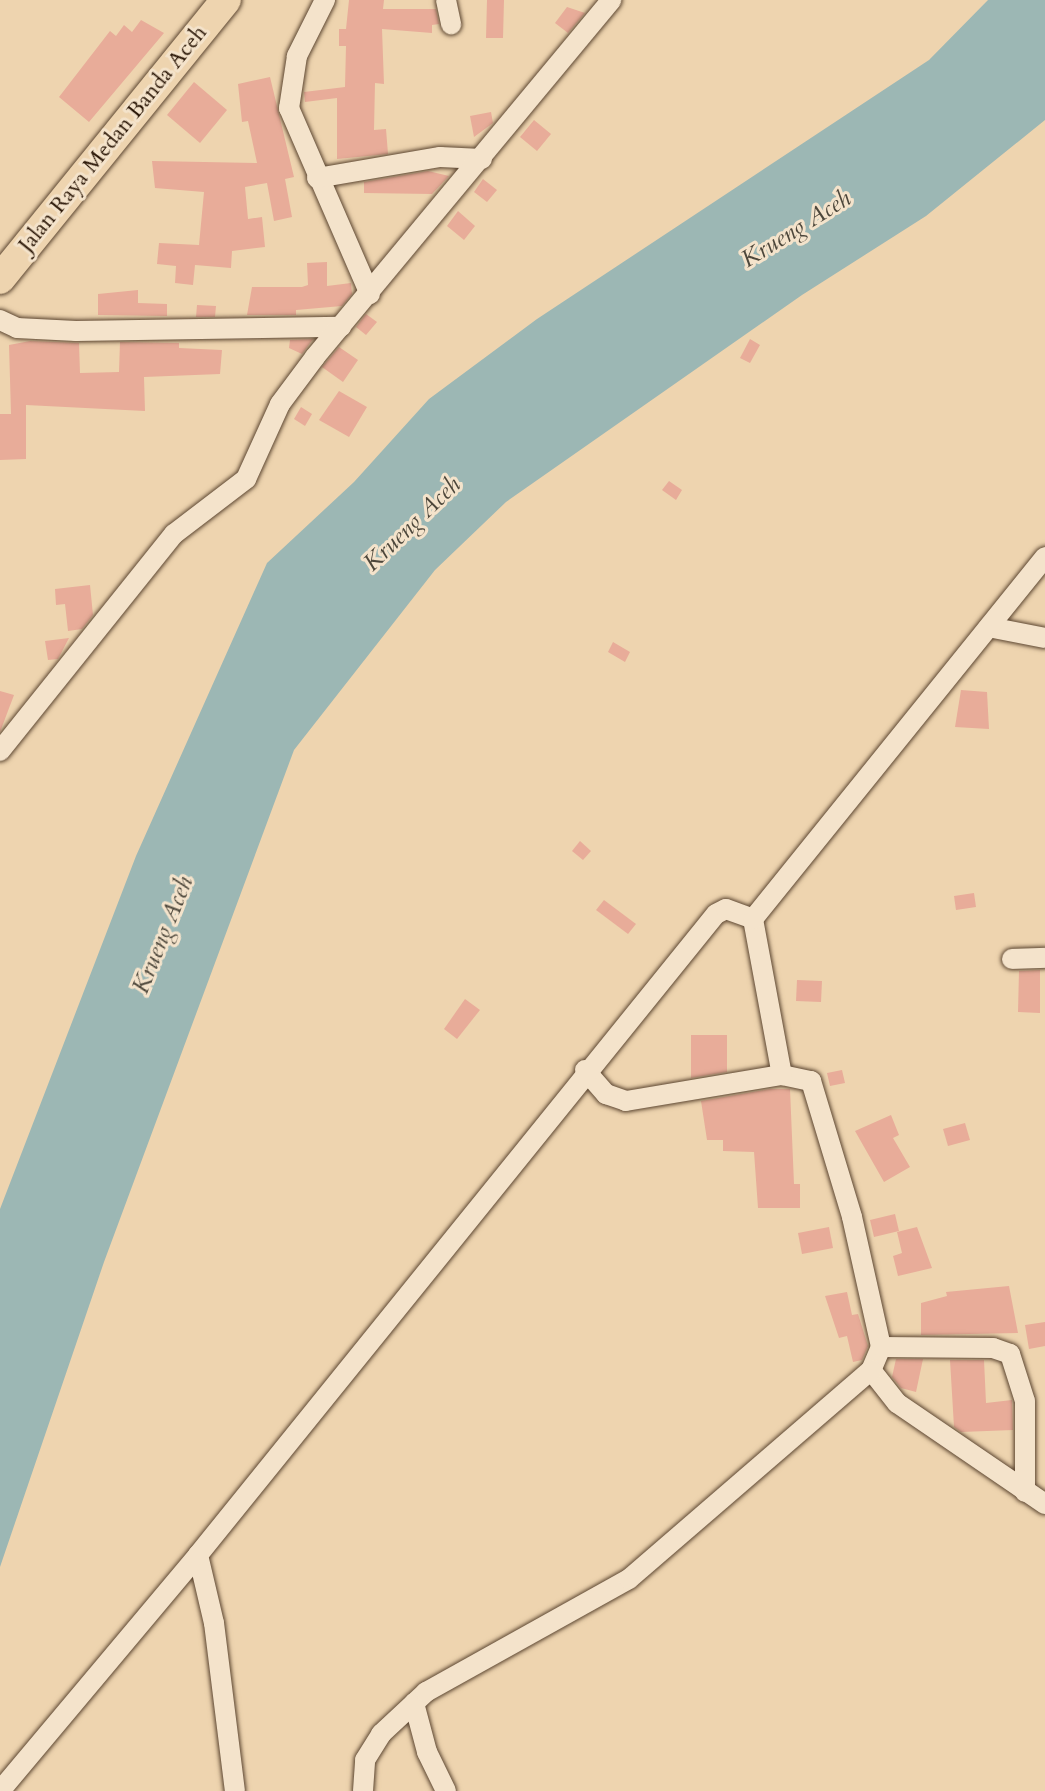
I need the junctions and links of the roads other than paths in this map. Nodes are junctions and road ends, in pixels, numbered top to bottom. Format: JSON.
{"nodes":[{"id":1,"x":226,"y":0,"type":"edge"},
{"id":2,"x":325,"y":0,"type":"edge"},
{"id":3,"x":446,"y":0,"type":"edge"},
{"id":4,"x":611,"y":0,"type":"edge"},
{"id":5,"x":451,"y":24,"type":"dead end"},
{"id":6,"x":482,"y":159,"type":"junction"},
{"id":7,"x":317,"y":178,"type":"junction"},
{"id":8,"x":0,"y":279,"type":"edge"},
{"id":9,"x":370,"y":294,"type":"junction"},
{"id":10,"x":0,"y":320,"type":"edge"},
{"id":11,"x":341,"y":327,"type":"junction"},
{"id":12,"x":1045,"y":557,"type":"edge"},
{"id":13,"x":989,"y":627,"type":"junction"},
{"id":14,"x":1045,"y":638,"type":"edge"},
{"id":15,"x":0,"y":751,"type":"edge"},
{"id":16,"x":753,"y":919,"type":"junction"},
{"id":17,"x":1045,"y":958,"type":"edge"},
{"id":18,"x":1012,"y":959,"type":"dead end"},
{"id":19,"x":585,"y":1070,"type":"junction"},
{"id":20,"x":782,"y":1075,"type":"junction"},
{"id":21,"x":881,"y":1347,"type":"junction"},
{"id":22,"x":871,"y":1370,"type":"junction"},
{"id":23,"x":1025,"y":1492,"type":"junction"},
{"id":24,"x":1045,"y":1504,"type":"edge"},
{"id":25,"x":198,"y":1555,"type":"junction"},
{"id":26,"x":414,"y":1703,"type":"junction"},
{"id":27,"x":0,"y":1791,"type":"edge"},
{"id":28,"x":235,"y":1791,"type":"edge"},
{"id":29,"x":363,"y":1791,"type":"edge"},
{"id":30,"x":446,"y":1791,"type":"edge"}],
"edges":[{"from":1,"to":8,"type":"highway","name":"Jalan Raya Medan Banda Aceh"},
{"from":2,"to":7,"type":"street"},
{"from":3,"to":5,"type":"street"},
{"from":4,"to":6,"type":"street"},
{"from":6,"to":7,"type":"street"},
{"from":6,"to":9,"type":"street"},
{"from":7,"to":9,"type":"street"},
{"from":9,"to":11,"type":"street"},
{"from":10,"to":11,"type":"street"},
{"from":11,"to":15,"type":"street"},
{"from":12,"to":13,"type":"street"},
{"from":13,"to":14,"type":"street"},
{"from":13,"to":16,"type":"street"},
{"from":16,"to":19,"type":"street"},
{"from":16,"to":20,"type":"street"},
{"from":17,"to":18,"type":"street"},
{"from":19,"to":20,"type":"street"},
{"from":19,"to":25,"type":"street"},
{"from":20,"to":21,"type":"street"},
{"from":21,"to":22,"type":"street"},
{"from":21,"to":23,"type":"street"},
{"from":22,"to":23,"type":"street"},
{"from":22,"to":26,"type":"street"},
{"from":23,"to":24,"type":"street"},
{"from":25,"to":27,"type":"street"},
{"from":25,"to":28,"type":"street"},
{"from":26,"to":29,"type":"street"},
{"from":26,"to":30,"type":"street"}]}
